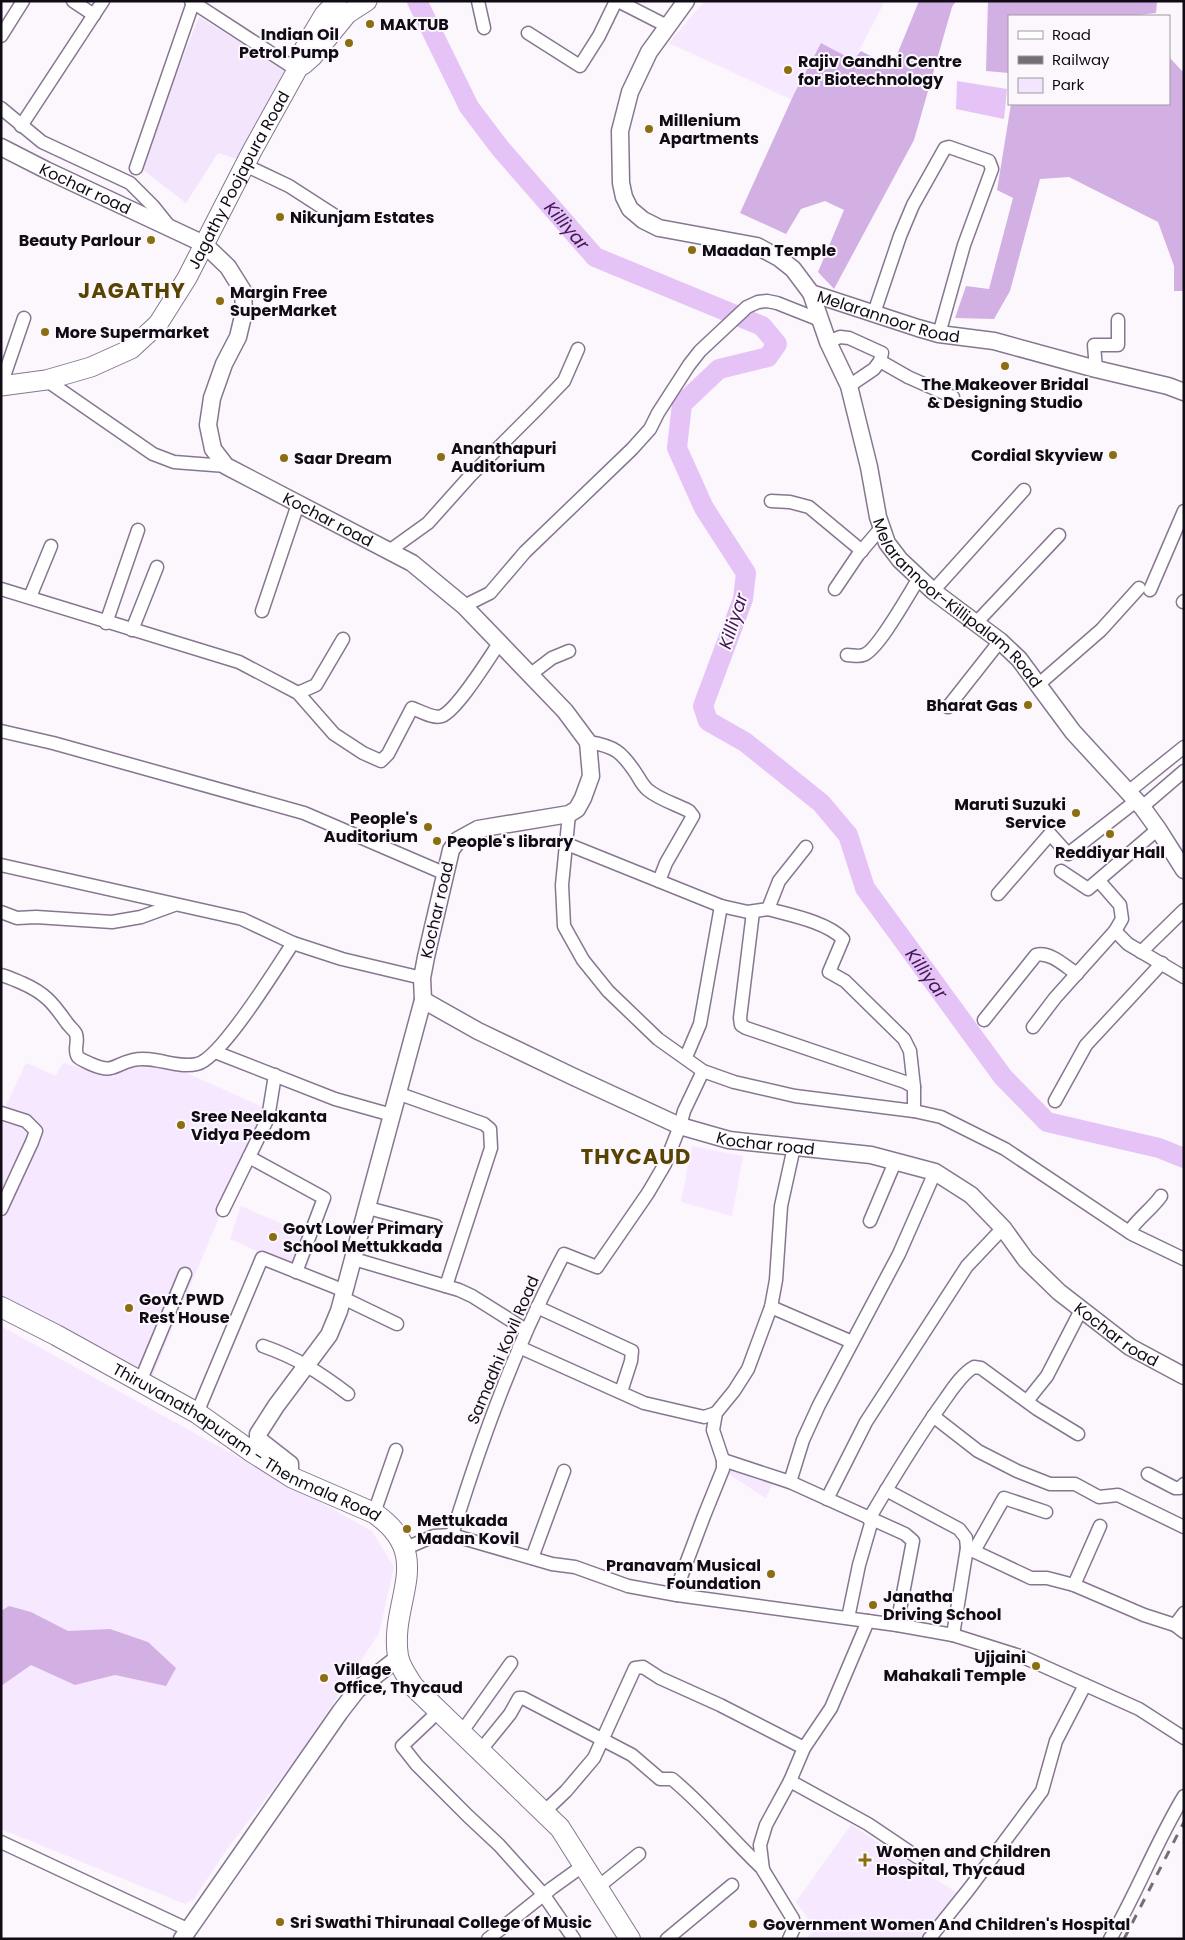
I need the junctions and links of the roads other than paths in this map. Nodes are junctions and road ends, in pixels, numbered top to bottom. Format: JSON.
{"nodes":[{"id":1,"x":24,"y":1,"type":"edge"},
{"id":2,"x":73,"y":1,"type":"edge"},
{"id":3,"x":103,"y":1,"type":"edge"},
{"id":4,"x":367,"y":1,"type":"edge"},
{"id":5,"x":478,"y":1,"type":"edge"},
{"id":6,"x":617,"y":1,"type":"edge"},
{"id":7,"x":686,"y":1,"type":"edge"},
{"id":8,"x":192,"y":2,"type":"edge"},
{"id":9,"x":338,"y":5,"type":"edge"},
{"id":10,"x":94,"y":15,"type":"junction"},
{"id":11,"x":667,"y":26,"type":"junction"},
{"id":12,"x":484,"y":28,"type":"dead end"},
{"id":13,"x":528,"y":33,"type":"dead end"},
{"id":14,"x":1,"y":36,"type":"edge"},
{"id":15,"x":298,"y":69,"type":"junction"},
{"id":16,"x":1,"y":108,"type":"edge"},
{"id":17,"x":21,"y":126,"type":"junction"},
{"id":18,"x":1,"y":147,"type":"edge"},
{"id":19,"x":245,"y":165,"type":"junction"},
{"id":20,"x":136,"y":168,"type":"dead end"},
{"id":21,"x":334,"y":215,"type":"dead end"},
{"id":22,"x":172,"y":230,"type":"junction"},
{"id":23,"x":204,"y":244,"type":"junction"},
{"id":24,"x":811,"y":293,"type":"junction"},
{"id":25,"x":874,"y":313,"type":"junction"},
{"id":26,"x":24,"y":318,"type":"dead end"},
{"id":27,"x":820,"y":320,"type":"junction"},
{"id":28,"x":1118,"y":320,"type":"dead end"},
{"id":29,"x":939,"y":334,"type":"junction"},
{"id":30,"x":828,"y":342,"type":"junction"},
{"id":31,"x":578,"y":349,"type":"dead end"},
{"id":32,"x":880,"y":361,"type":"junction"},
{"id":33,"x":1096,"y":369,"type":"junction"},
{"id":34,"x":46,"y":380,"type":"junction"},
{"id":35,"x":1,"y":385,"type":"edge"},
{"id":36,"x":849,"y":386,"type":"junction"},
{"id":37,"x":1183,"y":389,"type":"edge"},
{"id":38,"x":953,"y":397,"type":"dead end"},
{"id":39,"x":226,"y":466,"type":"junction"},
{"id":40,"x":1024,"y":490,"type":"dead end"},
{"id":41,"x":772,"y":501,"type":"dead end"},
{"id":42,"x":298,"y":504,"type":"junction"},
{"id":43,"x":1184,"y":511,"type":"edge"},
{"id":44,"x":881,"y":528,"type":"junction"},
{"id":45,"x":138,"y":530,"type":"dead end"},
{"id":46,"x":1180,"y":530,"type":"edge"},
{"id":47,"x":1059,"y":535,"type":"dead end"},
{"id":48,"x":50,"y":546,"type":"dead end"},
{"id":49,"x":390,"y":551,"type":"junction"},
{"id":50,"x":862,"y":551,"type":"junction"},
{"id":51,"x":157,"y":567,"type":"dead end"},
{"id":52,"x":919,"y":578,"type":"junction"},
{"id":53,"x":1,"y":589,"type":"edge"},
{"id":54,"x":835,"y":590,"type":"dead end"},
{"id":55,"x":933,"y":591,"type":"junction"},
{"id":56,"x":30,"y":597,"type":"junction"},
{"id":57,"x":464,"y":606,"type":"junction"},
{"id":58,"x":262,"y":612,"type":"dead end"},
{"id":59,"x":106,"y":623,"type":"junction"},
{"id":60,"x":976,"y":623,"type":"junction"},
{"id":61,"x":132,"y":630,"type":"junction"},
{"id":62,"x":343,"y":639,"type":"dead end"},
{"id":63,"x":1000,"y":641,"type":"junction"},
{"id":64,"x":500,"y":642,"type":"junction"},
{"id":65,"x":569,"y":651,"type":"dead end"},
{"id":66,"x":847,"y":655,"type":"dead end"},
{"id":67,"x":530,"y":674,"type":"junction"},
{"id":68,"x":1039,"y":684,"type":"junction"},
{"id":69,"x":298,"y":693,"type":"junction"},
{"id":70,"x":948,"y":707,"type":"dead end"},
{"id":71,"x":1,"y":731,"type":"edge"},
{"id":72,"x":588,"y":742,"type":"junction"},
{"id":73,"x":1184,"y":747,"type":"edge"},
{"id":74,"x":1184,"y":771,"type":"edge"},
{"id":75,"x":1136,"y":800,"type":"junction"},
{"id":76,"x":569,"y":814,"type":"junction"},
{"id":77,"x":1158,"y":829,"type":"junction"},
{"id":78,"x":567,"y":844,"type":"junction"},
{"id":79,"x":806,"y":847,"type":"dead end"},
{"id":80,"x":1,"y":865,"type":"edge"},
{"id":81,"x":1184,"y":870,"type":"edge"},
{"id":82,"x":1060,"y":871,"type":"dead end"},
{"id":83,"x":446,"y":874,"type":"junction"},
{"id":84,"x":658,"y":881,"type":"junction"},
{"id":85,"x":1099,"y":881,"type":"junction"},
{"id":86,"x":998,"y":894,"type":"dead end"},
{"id":87,"x":174,"y":904,"type":"junction"},
{"id":88,"x":721,"y":906,"type":"junction"},
{"id":89,"x":768,"y":910,"type":"junction"},
{"id":90,"x":1184,"y":910,"type":"edge"},
{"id":91,"x":1,"y":912,"type":"edge"},
{"id":92,"x":752,"y":912,"type":"junction"},
{"id":93,"x":1115,"y":931,"type":"junction"},
{"id":94,"x":293,"y":943,"type":"junction"},
{"id":95,"x":1141,"y":952,"type":"junction"},
{"id":96,"x":1162,"y":963,"type":"junction"},
{"id":97,"x":1077,"y":974,"type":"junction"},
{"id":98,"x":1,"y":975,"type":"edge"},
{"id":99,"x":1184,"y":977,"type":"edge"},
{"id":100,"x":422,"y":978,"type":"junction"},
{"id":101,"x":423,"y":1000,"type":"junction"},
{"id":102,"x":984,"y":1020,"type":"dead end"},
{"id":103,"x":1033,"y":1027,"type":"dead end"},
{"id":104,"x":215,"y":1052,"type":"junction"},
{"id":105,"x":686,"y":1058,"type":"junction"},
{"id":106,"x":703,"y":1071,"type":"junction"},
{"id":107,"x":275,"y":1074,"type":"junction"},
{"id":108,"x":914,"y":1087,"type":"junction"},
{"id":109,"x":397,"y":1093,"type":"junction"},
{"id":110,"x":1055,"y":1101,"type":"dead end"},
{"id":111,"x":914,"y":1111,"type":"junction"},
{"id":112,"x":1,"y":1113,"type":"edge"},
{"id":113,"x":392,"y":1115,"type":"junction"},
{"id":114,"x":680,"y":1126,"type":"junction"},
{"id":115,"x":794,"y":1147,"type":"junction"},
{"id":116,"x":250,"y":1157,"type":"junction"},
{"id":117,"x":895,"y":1162,"type":"junction"},
{"id":118,"x":935,"y":1172,"type":"junction"},
{"id":119,"x":1161,"y":1196,"type":"dead end"},
{"id":120,"x":368,"y":1208,"type":"junction"},
{"id":121,"x":1,"y":1209,"type":"edge"},
{"id":122,"x":223,"y":1210,"type":"dead end"},
{"id":123,"x":870,"y":1221,"type":"dead end"},
{"id":124,"x":436,"y":1226,"type":"dead end"},
{"id":125,"x":1003,"y":1228,"type":"junction"},
{"id":126,"x":1129,"y":1232,"type":"junction"},
{"id":127,"x":354,"y":1259,"type":"junction"},
{"id":128,"x":1184,"y":1259,"type":"edge"},
{"id":129,"x":296,"y":1272,"type":"junction"},
{"id":130,"x":185,"y":1274,"type":"dead end"},
{"id":131,"x":446,"y":1286,"type":"junction"},
{"id":132,"x":344,"y":1295,"type":"junction"},
{"id":133,"x":1,"y":1307,"type":"edge"},
{"id":134,"x":537,"y":1307,"type":"junction"},
{"id":135,"x":771,"y":1307,"type":"junction"},
{"id":136,"x":1081,"y":1310,"type":"junction"},
{"id":137,"x":397,"y":1324,"type":"dead end"},
{"id":138,"x":526,"y":1330,"type":"junction"},
{"id":139,"x":852,"y":1342,"type":"junction"},
{"id":140,"x":263,"y":1346,"type":"dead end"},
{"id":141,"x":519,"y":1347,"type":"junction"},
{"id":142,"x":307,"y":1365,"type":"junction"},
{"id":143,"x":1184,"y":1375,"type":"edge"},
{"id":144,"x":140,"y":1382,"type":"junction"},
{"id":145,"x":621,"y":1392,"type":"junction"},
{"id":146,"x":348,"y":1394,"type":"dead end"},
{"id":147,"x":1027,"y":1401,"type":"junction"},
{"id":148,"x":197,"y":1413,"type":"junction"},
{"id":149,"x":716,"y":1413,"type":"junction"},
{"id":150,"x":933,"y":1416,"type":"junction"},
{"id":151,"x":1078,"y":1434,"type":"dead end"},
{"id":152,"x":396,"y":1450,"type":"dead end"},
{"id":153,"x":724,"y":1460,"type":"junction"},
{"id":154,"x":564,"y":1471,"type":"dead end"},
{"id":155,"x":1148,"y":1474,"type":"dead end"},
{"id":156,"x":290,"y":1476,"type":"junction"},
{"id":157,"x":790,"y":1482,"type":"junction"},
{"id":158,"x":1184,"y":1484,"type":"edge"},
{"id":159,"x":886,"y":1490,"type":"junction"},
{"id":160,"x":827,"y":1499,"type":"junction"},
{"id":161,"x":1046,"y":1512,"type":"dead end"},
{"id":162,"x":374,"y":1513,"type":"junction"},
{"id":163,"x":871,"y":1520,"type":"junction"},
{"id":164,"x":1100,"y":1526,"type":"dead end"},
{"id":165,"x":1183,"y":1526,"type":"edge"},
{"id":166,"x":452,"y":1535,"type":"junction"},
{"id":167,"x":406,"y":1548,"type":"junction"},
{"id":168,"x":970,"y":1550,"type":"junction"},
{"id":169,"x":532,"y":1558,"type":"junction"},
{"id":170,"x":1074,"y":1585,"type":"junction"},
{"id":171,"x":677,"y":1595,"type":"junction"},
{"id":172,"x":1184,"y":1613,"type":"edge"},
{"id":173,"x":848,"y":1618,"type":"junction"},
{"id":174,"x":868,"y":1621,"type":"junction"},
{"id":175,"x":896,"y":1625,"type":"junction"},
{"id":176,"x":1179,"y":1628,"type":"edge"},
{"id":177,"x":953,"y":1635,"type":"junction"},
{"id":178,"x":398,"y":1658,"type":"junction"},
{"id":179,"x":511,"y":1663,"type":"dead end"},
{"id":180,"x":1085,"y":1686,"type":"junction"},
{"id":181,"x":439,"y":1711,"type":"junction"},
{"id":182,"x":461,"y":1733,"type":"junction"},
{"id":183,"x":1184,"y":1738,"type":"edge"},
{"id":184,"x":602,"y":1739,"type":"junction"},
{"id":185,"x":804,"y":1748,"type":"junction"},
{"id":186,"x":480,"y":1751,"type":"junction"},
{"id":187,"x":790,"y":1781,"type":"junction"},
{"id":188,"x":1184,"y":1796,"type":"edge"},
{"id":189,"x":544,"y":1812,"type":"junction"},
{"id":190,"x":1,"y":1842,"type":"edge"},
{"id":191,"x":640,"y":1854,"type":"dead end"},
{"id":192,"x":917,"y":1856,"type":"dead end"},
{"id":193,"x":584,"y":1865,"type":"junction"},
{"id":194,"x":763,"y":1869,"type":"junction"},
{"id":195,"x":732,"y":1885,"type":"dead end"},
{"id":196,"x":598,"y":1887,"type":"junction"},
{"id":197,"x":543,"y":1894,"type":"junction"},
{"id":198,"x":185,"y":1934,"type":"edge"},
{"id":199,"x":488,"y":1939,"type":"edge"},
{"id":200,"x":574,"y":1939,"type":"edge"},
{"id":201,"x":630,"y":1939,"type":"edge"},
{"id":202,"x":667,"y":1939,"type":"edge"},
{"id":203,"x":790,"y":1939,"type":"edge"},
{"id":204,"x":929,"y":1939,"type":"edge"},
{"id":205,"x":1110,"y":1939,"type":"edge"}],
"edges":[{"from":1,"to":14,"type":"street"},
{"from":2,"to":10,"type":"street"},
{"from":3,"to":10,"type":"street"},
{"from":4,"to":9,"type":"main road","name":"Jagathy Poojapura Road"},
{"from":5,"to":12,"type":"street"},
{"from":6,"to":11,"type":"street"},
{"from":6,"to":13,"type":"street"},
{"from":7,"to":11,"type":"street","name":"Melarannoor Road"},
{"from":8,"to":15,"type":"street"},
{"from":8,"to":20,"type":"street"},
{"from":9,"to":15,"type":"main road","name":"Jagathy Poojapura Road"},
{"from":10,"to":17,"type":"street"},
{"from":11,"to":24,"type":"street","name":"Melarannoor Road"},
{"from":15,"to":19,"type":"main road","name":"Jagathy Poojapura Road"},
{"from":16,"to":17,"type":"street"},
{"from":17,"to":22,"type":"street"},
{"from":18,"to":22,"type":"street","name":"Kochar road"},
{"from":19,"to":21,"type":"street"},
{"from":19,"to":23,"type":"main road","name":"Jagathy Poojapura Road"},
{"from":22,"to":23,"type":"street","name":"Kochar road"},
{"from":23,"to":34,"type":"main road","name":"Jagathy Poojapura Road"},
{"from":23,"to":39,"type":"street","name":"Kochar road"},
{"from":24,"to":25,"type":"street","name":"Melarannoor Road"},
{"from":24,"to":27,"type":"street","name":"Melarannoor-Killipalam Road"},
{"from":25,"to":29,"type":"street","name":"Melarannoor Road"},
{"from":25,"to":29,"type":"street"},
{"from":26,"to":35,"type":"street"},
{"from":27,"to":30,"type":"street","name":"Melarannoor-Killipalam Road"},
{"from":27,"to":57,"type":"street"},
{"from":28,"to":33,"type":"street"},
{"from":29,"to":33,"type":"street","name":"Melarannoor Road"},
{"from":30,"to":32,"type":"street"},
{"from":30,"to":36,"type":"street","name":"Melarannoor-Killipalam Road"},
{"from":31,"to":49,"type":"street"},
{"from":32,"to":36,"type":"street"},
{"from":32,"to":38,"type":"street"},
{"from":33,"to":37,"type":"street","name":"Melarannoor Road"},
{"from":34,"to":35,"type":"main road","name":"Jagathy Poojapura Road"},
{"from":34,"to":39,"type":"street"},
{"from":36,"to":44,"type":"street","name":"Melarannoor-Killipalam Road"},
{"from":39,"to":42,"type":"street","name":"Kochar road"},
{"from":40,"to":55,"type":"street"},
{"from":41,"to":50,"type":"street"},
{"from":42,"to":49,"type":"street","name":"Kochar road"},
{"from":42,"to":58,"type":"street"},
{"from":43,"to":46,"type":"street"},
{"from":44,"to":50,"type":"street"},
{"from":44,"to":52,"type":"street","name":"Melarannoor-Killipalam Road"},
{"from":45,"to":59,"type":"street"},
{"from":46,"to":68,"type":"street"},
{"from":47,"to":60,"type":"street"},
{"from":48,"to":56,"type":"street"},
{"from":49,"to":57,"type":"street","name":"Kochar road"},
{"from":50,"to":54,"type":"street"},
{"from":51,"to":61,"type":"street"},
{"from":52,"to":55,"type":"street","name":"Melarannoor-Killipalam Road"},
{"from":52,"to":66,"type":"street"},
{"from":53,"to":56,"type":"street"},
{"from":55,"to":60,"type":"street","name":"Melarannoor-Killipalam Road"},
{"from":56,"to":59,"type":"street"},
{"from":57,"to":64,"type":"street","name":"Kochar road"},
{"from":59,"to":61,"type":"street"},
{"from":60,"to":63,"type":"street","name":"Melarannoor-Killipalam Road"},
{"from":61,"to":69,"type":"street"},
{"from":62,"to":69,"type":"street"},
{"from":63,"to":68,"type":"street","name":"Melarannoor-Killipalam Road"},
{"from":63,"to":70,"type":"street"},
{"from":64,"to":67,"type":"street","name":"Kochar road"},
{"from":64,"to":69,"type":"street"},
{"from":65,"to":67,"type":"street"},
{"from":67,"to":72,"type":"street","name":"Kochar road"},
{"from":68,"to":75,"type":"street","name":"Melarannoor-Killipalam Road"},
{"from":71,"to":83,"type":"street"},
{"from":72,"to":76,"type":"street"},
{"from":72,"to":84,"type":"street"},
{"from":73,"to":75,"type":"street"},
{"from":74,"to":75,"type":"street"},
{"from":75,"to":77,"type":"street","name":"Melarannoor-Killipalam Road"},
{"from":75,"to":86,"type":"street"},
{"from":76,"to":78,"type":"street"},
{"from":76,"to":83,"type":"street","name":"Kochar road"},
{"from":77,"to":81,"type":"street","name":"Melarannoor-Killipalam Road"},
{"from":77,"to":85,"type":"street"},
{"from":78,"to":84,"type":"street"},
{"from":78,"to":105,"type":"street"},
{"from":79,"to":89,"type":"street"},
{"from":80,"to":87,"type":"street"},
{"from":82,"to":85,"type":"street"},
{"from":83,"to":100,"type":"street","name":"Kochar road"},
{"from":84,"to":88,"type":"street"},
{"from":85,"to":93,"type":"street"},
{"from":87,"to":91,"type":"street"},
{"from":87,"to":94,"type":"street"},
{"from":88,"to":92,"type":"street"},
{"from":88,"to":105,"type":"street"},
{"from":89,"to":92,"type":"street"},
{"from":89,"to":108,"type":"street"},
{"from":90,"to":95,"type":"street"},
{"from":92,"to":108,"type":"street"},
{"from":93,"to":95,"type":"street"},
{"from":93,"to":97,"type":"street"},
{"from":94,"to":100,"type":"street"},
{"from":94,"to":104,"type":"street"},
{"from":95,"to":96,"type":"street"},
{"from":96,"to":99,"type":"street"},
{"from":96,"to":110,"type":"street"},
{"from":97,"to":102,"type":"street"},
{"from":97,"to":103,"type":"street"},
{"from":98,"to":104,"type":"street"},
{"from":100,"to":101,"type":"street","name":"Kochar road"},
{"from":101,"to":109,"type":"street"},
{"from":101,"to":114,"type":"street","name":"Kochar road"},
{"from":104,"to":107,"type":"street"},
{"from":105,"to":106,"type":"street"},
{"from":106,"to":111,"type":"street"},
{"from":106,"to":114,"type":"street"},
{"from":107,"to":113,"type":"street"},
{"from":107,"to":116,"type":"street"},
{"from":108,"to":111,"type":"street"},
{"from":109,"to":113,"type":"street"},
{"from":109,"to":131,"type":"street"},
{"from":111,"to":126,"type":"street"},
{"from":112,"to":121,"type":"street"},
{"from":113,"to":120,"type":"street"},
{"from":114,"to":115,"type":"street","name":"Kochar road"},
{"from":114,"to":134,"type":"street","name":"Samadhi Kovil Road"},
{"from":115,"to":117,"type":"street","name":"Kochar road"},
{"from":115,"to":135,"type":"street"},
{"from":116,"to":122,"type":"street"},
{"from":116,"to":129,"type":"street"},
{"from":117,"to":118,"type":"street","name":"Kochar road"},
{"from":117,"to":123,"type":"street"},
{"from":118,"to":125,"type":"street","name":"Kochar road"},
{"from":118,"to":139,"type":"street"},
{"from":119,"to":126,"type":"street"},
{"from":120,"to":124,"type":"street"},
{"from":120,"to":127,"type":"street"},
{"from":125,"to":136,"type":"street","name":"Kochar road"},
{"from":125,"to":160,"type":"street"},
{"from":126,"to":128,"type":"street"},
{"from":127,"to":131,"type":"street"},
{"from":127,"to":132,"type":"street"},
{"from":129,"to":132,"type":"street"},
{"from":129,"to":148,"type":"street"},
{"from":130,"to":144,"type":"street"},
{"from":131,"to":138,"type":"street"},
{"from":132,"to":137,"type":"street"},
{"from":132,"to":142,"type":"street"},
{"from":133,"to":144,"type":"main road","name":"Thiruvanathapuram - Thenmala Road"},
{"from":134,"to":138,"type":"street","name":"Samadhi Kovil Road"},
{"from":134,"to":145,"type":"street"},
{"from":135,"to":139,"type":"street"},
{"from":135,"to":149,"type":"street"},
{"from":136,"to":143,"type":"street","name":"Kochar road"},
{"from":136,"to":147,"type":"street"},
{"from":138,"to":141,"type":"street","name":"Samadhi Kovil Road"},
{"from":139,"to":157,"type":"street"},
{"from":140,"to":142,"type":"street"},
{"from":141,"to":145,"type":"street"},
{"from":141,"to":166,"type":"street","name":"Samadhi Kovil Road"},
{"from":142,"to":146,"type":"street"},
{"from":142,"to":156,"type":"street"},
{"from":144,"to":148,"type":"main road","name":"Thiruvanathapuram - Thenmala Road"},
{"from":145,"to":149,"type":"street"},
{"from":147,"to":150,"type":"street"},
{"from":147,"to":151,"type":"street"},
{"from":148,"to":156,"type":"main road","name":"Thiruvanathapuram - Thenmala Road"},
{"from":149,"to":153,"type":"street"},
{"from":150,"to":159,"type":"street"},
{"from":150,"to":165,"type":"street"},
{"from":152,"to":162,"type":"street"},
{"from":153,"to":157,"type":"street"},
{"from":153,"to":171,"type":"street"},
{"from":154,"to":169,"type":"street"},
{"from":155,"to":158,"type":"street"},
{"from":156,"to":162,"type":"main road","name":"Thiruvanathapuram - Thenmala Road"},
{"from":157,"to":160,"type":"street"},
{"from":159,"to":163,"type":"street"},
{"from":159,"to":168,"type":"street"},
{"from":160,"to":163,"type":"street"},
{"from":161,"to":168,"type":"street"},
{"from":162,"to":167,"type":"main road","name":"Thiruvanathapuram - Thenmala Road"},
{"from":163,"to":173,"type":"street"},
{"from":163,"to":175,"type":"street"},
{"from":164,"to":170,"type":"street"},
{"from":166,"to":167,"type":"street"},
{"from":166,"to":169,"type":"street"},
{"from":167,"to":178,"type":"main road"},
{"from":168,"to":170,"type":"street"},
{"from":168,"to":177,"type":"street"},
{"from":169,"to":171,"type":"street"},
{"from":170,"to":176,"type":"street"},
{"from":171,"to":173,"type":"street"},
{"from":172,"to":176,"type":"street"},
{"from":173,"to":174,"type":"street"},
{"from":174,"to":175,"type":"street"},
{"from":174,"to":185,"type":"street"},
{"from":175,"to":177,"type":"street"},
{"from":177,"to":180,"type":"street"},
{"from":178,"to":181,"type":"main road"},
{"from":178,"to":198,"type":"street"},
{"from":179,"to":182,"type":"street"},
{"from":180,"to":183,"type":"street"},
{"from":180,"to":204,"type":"street"},
{"from":181,"to":182,"type":"main road"},
{"from":181,"to":197,"type":"street"},
{"from":182,"to":186,"type":"main road"},
{"from":184,"to":185,"type":"street"},
{"from":184,"to":186,"type":"street"},
{"from":184,"to":189,"type":"street"},
{"from":184,"to":194,"type":"street"},
{"from":185,"to":187,"type":"street"},
{"from":186,"to":189,"type":"main road"},
{"from":187,"to":192,"type":"street"},
{"from":187,"to":194,"type":"street"},
{"from":188,"to":205,"type":"street"},
{"from":189,"to":193,"type":"main road"},
{"from":190,"to":198,"type":"street"},
{"from":191,"to":196,"type":"street"},
{"from":193,"to":196,"type":"main road"},
{"from":193,"to":197,"type":"street"},
{"from":194,"to":203,"type":"street"},
{"from":195,"to":202,"type":"street"},
{"from":196,"to":201,"type":"main road"},
{"from":197,"to":199,"type":"street"},
{"from":197,"to":200,"type":"street"}]}
